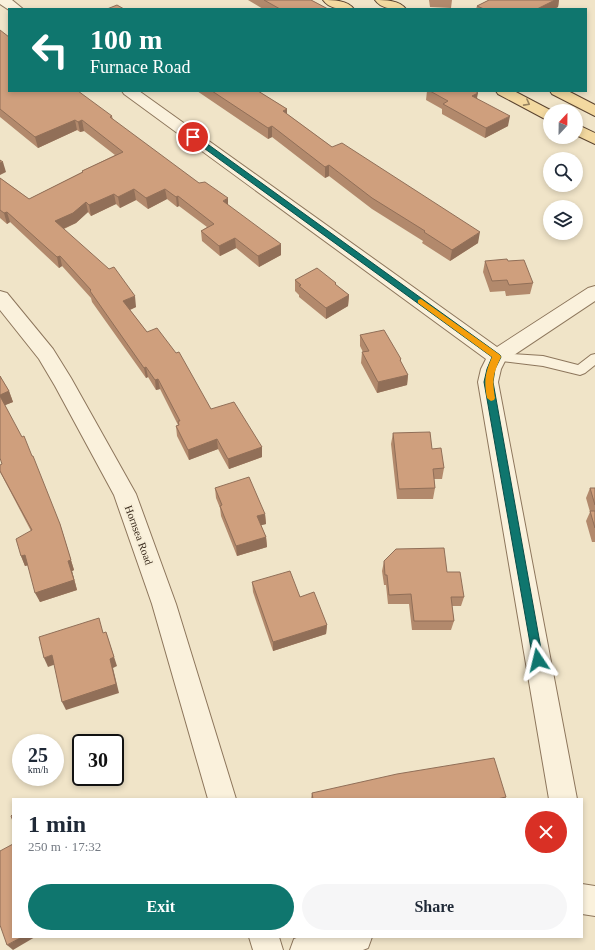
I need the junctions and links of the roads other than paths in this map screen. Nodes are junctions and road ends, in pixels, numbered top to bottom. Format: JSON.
{"nodes":[{"id":1,"x":3,"y":0,"type":"edge"},
{"id":2,"x":330,"y":0,"type":"edge"},
{"id":3,"x":382,"y":0,"type":"edge"},
{"id":4,"x":15,"y":8,"type":"edge"},
{"id":5,"x":345,"y":8,"type":"edge"},
{"id":6,"x":397,"y":8,"type":"edge"},
{"id":7,"x":130,"y":92,"type":"edge"},
{"id":8,"x":505,"y":92,"type":"edge"},
{"id":9,"x":559,"y":92,"type":"edge"},
{"id":10,"x":595,"y":111,"type":"edge"},
{"id":11,"x":543,"y":112,"type":"edge"},
{"id":12,"x":583,"y":133,"type":"edge"},
{"id":13,"x":595,"y":139,"type":"edge"},
{"id":14,"x":595,"y":292,"type":"edge"},
{"id":15,"x":0,"y":297,"type":"edge"},
{"id":16,"x":497,"y":357,"type":"junction"},
{"id":17,"x":595,"y":358,"type":"edge"},
{"id":18,"x":222,"y":798,"type":"edge"},
{"id":19,"x":563,"y":798,"type":"edge"},
{"id":20,"x":583,"y":899,"type":"edge"},
{"id":21,"x":595,"y":900,"type":"edge"},
{"id":22,"x":264,"y":938,"type":"edge"},
{"id":23,"x":353,"y":938,"type":"edge"},
{"id":24,"x":268,"y":950,"type":"edge"},
{"id":25,"x":305,"y":950,"type":"edge"}],
"edges":[{"from":1,"to":4,"type":"street"},
{"from":2,"to":5,"type":"main road"},
{"from":3,"to":6,"type":"main road"},
{"from":7,"to":16,"type":"street"},
{"from":8,"to":11,"type":"main road","one_way":true},
{"from":9,"to":10,"type":"main road"},
{"from":12,"to":13,"type":"main road"},
{"from":14,"to":16,"type":"street"},
{"from":15,"to":18,"type":"street","name":"Hornsea Road"},
{"from":16,"to":17,"type":"lane"},
{"from":16,"to":19,"type":"street"},
{"from":20,"to":21,"type":"street"},
{"from":22,"to":24,"type":"street"},
{"from":23,"to":25,"type":"street"}]}
